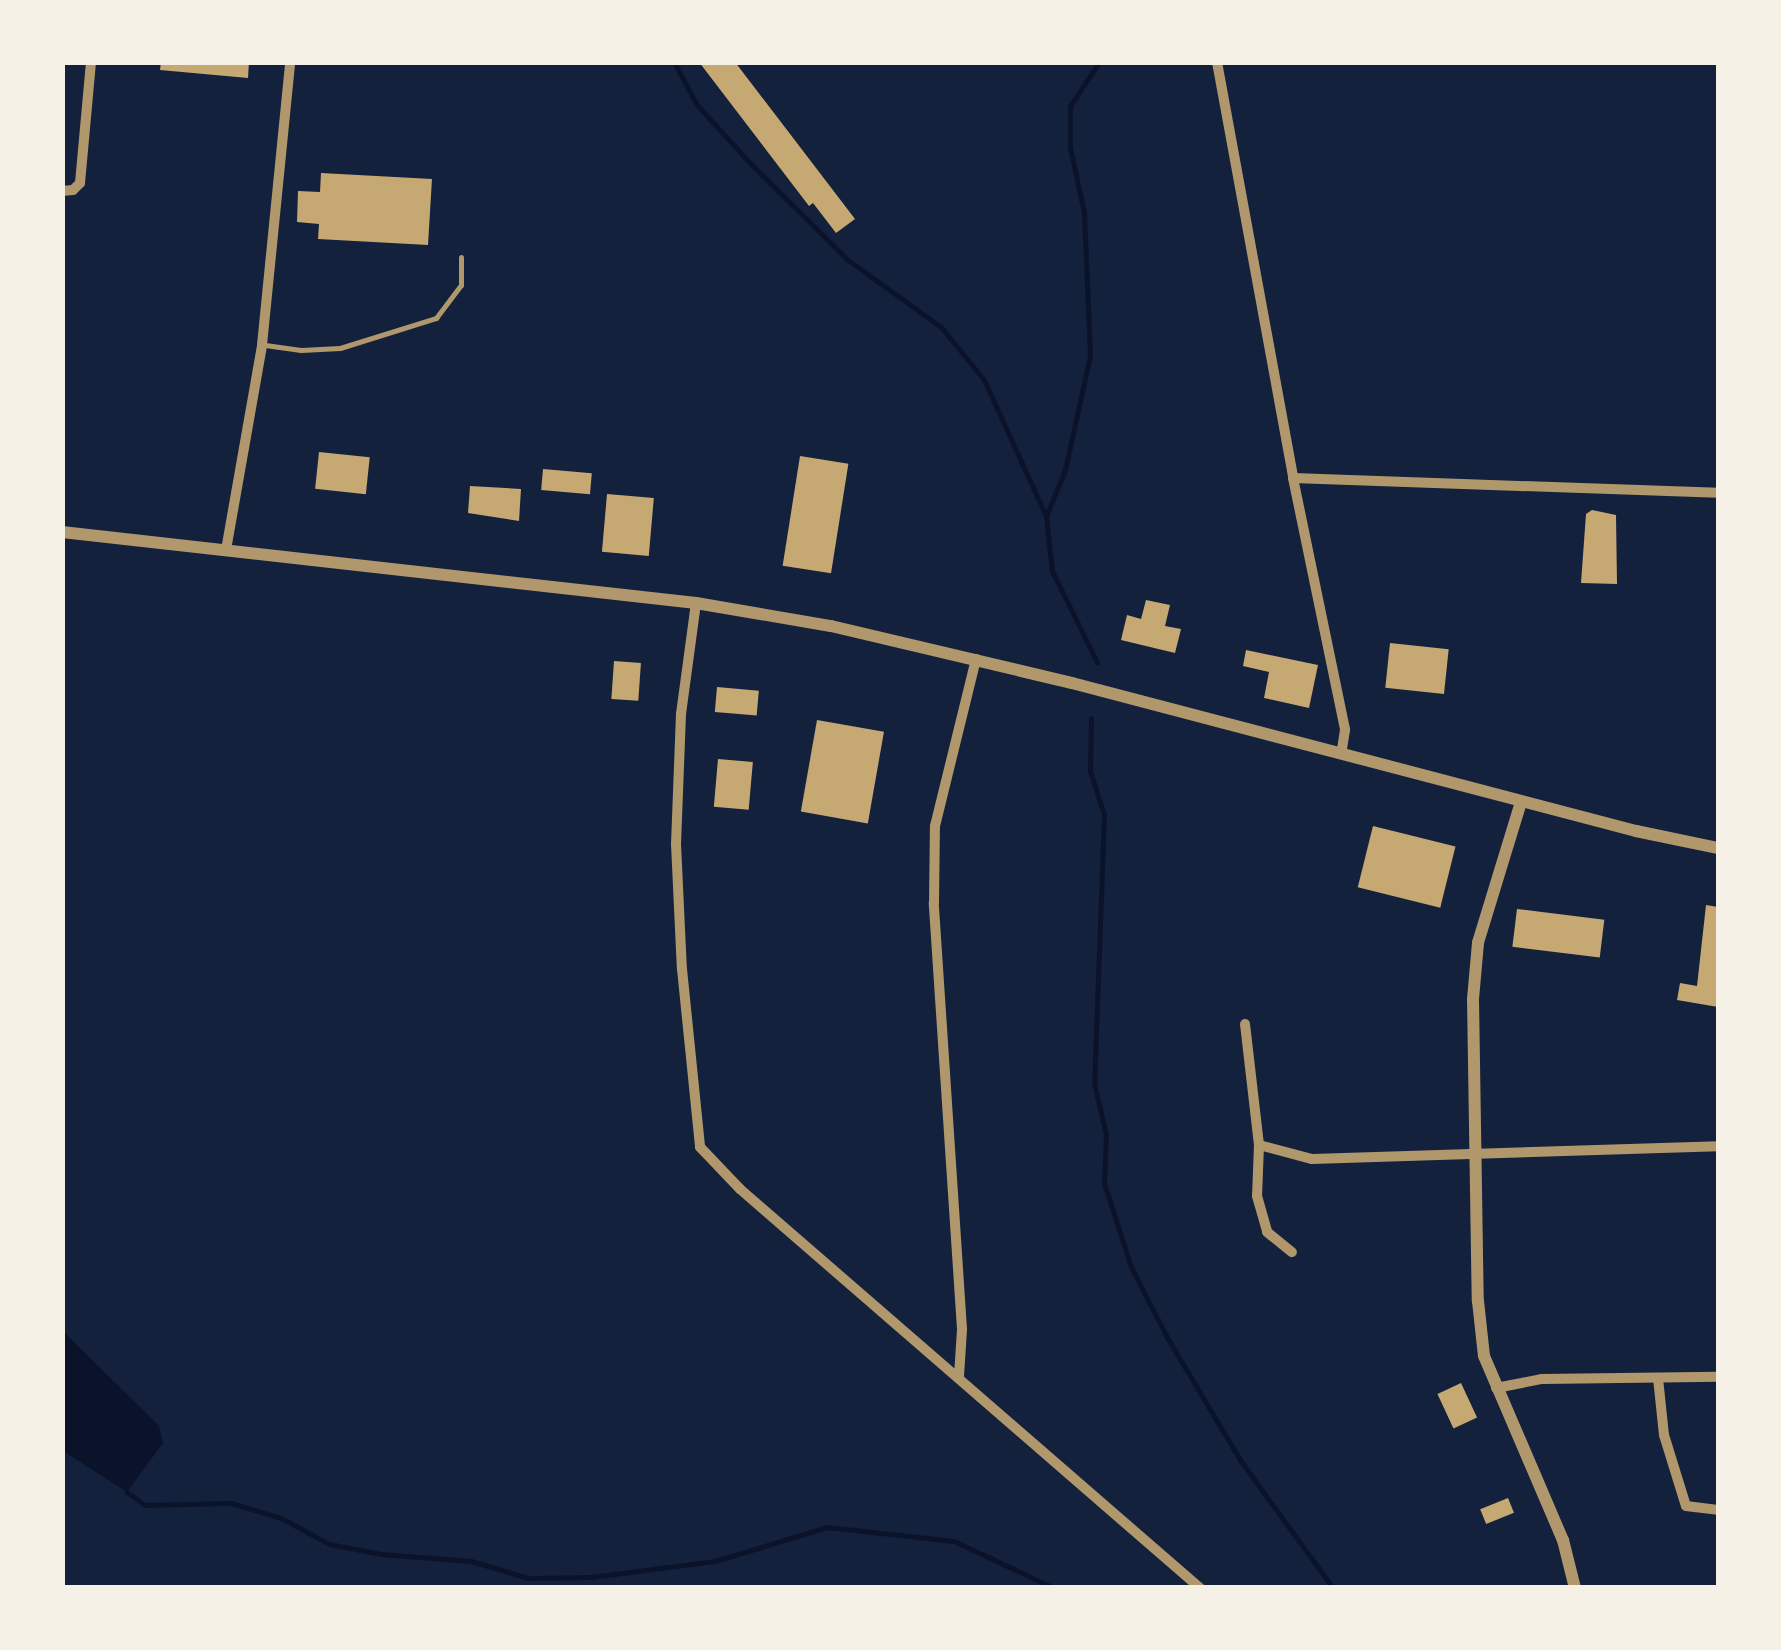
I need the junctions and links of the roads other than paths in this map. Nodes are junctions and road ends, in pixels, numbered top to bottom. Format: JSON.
{"nodes":[{"id":1,"x":92,"y":62,"type":"edge"},
{"id":2,"x":290,"y":62,"type":"edge"},
{"id":3,"x":1217,"y":62,"type":"edge"},
{"id":4,"x":62,"y":191,"type":"edge"},
{"id":5,"x":460,"y":257,"type":"dead end"},
{"id":6,"x":262,"y":345,"type":"junction"},
{"id":7,"x":1293,"y":478,"type":"junction"},
{"id":8,"x":1718,"y":493,"type":"edge"},
{"id":9,"x":62,"y":532,"type":"edge"},
{"id":10,"x":226,"y":550,"type":"junction"},
{"id":11,"x":696,"y":603,"type":"junction"},
{"id":12,"x":976,"y":659,"type":"junction"},
{"id":13,"x":1341,"y":754,"type":"junction"},
{"id":14,"x":1521,"y":802,"type":"junction"},
{"id":15,"x":1718,"y":848,"type":"edge"},
{"id":16,"x":1245,"y":1024,"type":"dead end"},
{"id":17,"x":1259,"y":1145,"type":"junction"},
{"id":18,"x":1718,"y":1146,"type":"edge"},
{"id":19,"x":1476,"y":1152,"type":"junction"},
{"id":20,"x":1292,"y":1252,"type":"dead end"},
{"id":21,"x":959,"y":1376,"type":"junction"},
{"id":22,"x":1718,"y":1377,"type":"edge"},
{"id":23,"x":1658,"y":1378,"type":"junction"},
{"id":24,"x":1496,"y":1388,"type":"junction"},
{"id":25,"x":1718,"y":1510,"type":"edge"},
{"id":26,"x":1200,"y":1588,"type":"edge"},
{"id":27,"x":1575,"y":1588,"type":"edge"}],
"edges":[{"from":1,"to":4,"type":"street"},
{"from":2,"to":6,"type":"street"},
{"from":3,"to":7,"type":"street"},
{"from":5,"to":6,"type":"lane"},
{"from":6,"to":10,"type":"street"},
{"from":7,"to":8,"type":"street"},
{"from":7,"to":13,"type":"street"},
{"from":9,"to":10,"type":"street"},
{"from":10,"to":11,"type":"street"},
{"from":11,"to":12,"type":"street"},
{"from":11,"to":21,"type":"street"},
{"from":12,"to":13,"type":"street"},
{"from":12,"to":21,"type":"street"},
{"from":13,"to":14,"type":"street"},
{"from":14,"to":15,"type":"street"},
{"from":14,"to":19,"type":"street"},
{"from":16,"to":17,"type":"street"},
{"from":17,"to":19,"type":"street"},
{"from":17,"to":20,"type":"street"},
{"from":18,"to":19,"type":"street"},
{"from":19,"to":24,"type":"street"},
{"from":21,"to":26,"type":"street"},
{"from":22,"to":23,"type":"street"},
{"from":23,"to":24,"type":"street"},
{"from":23,"to":25,"type":"street"},
{"from":24,"to":27,"type":"street"}]}
